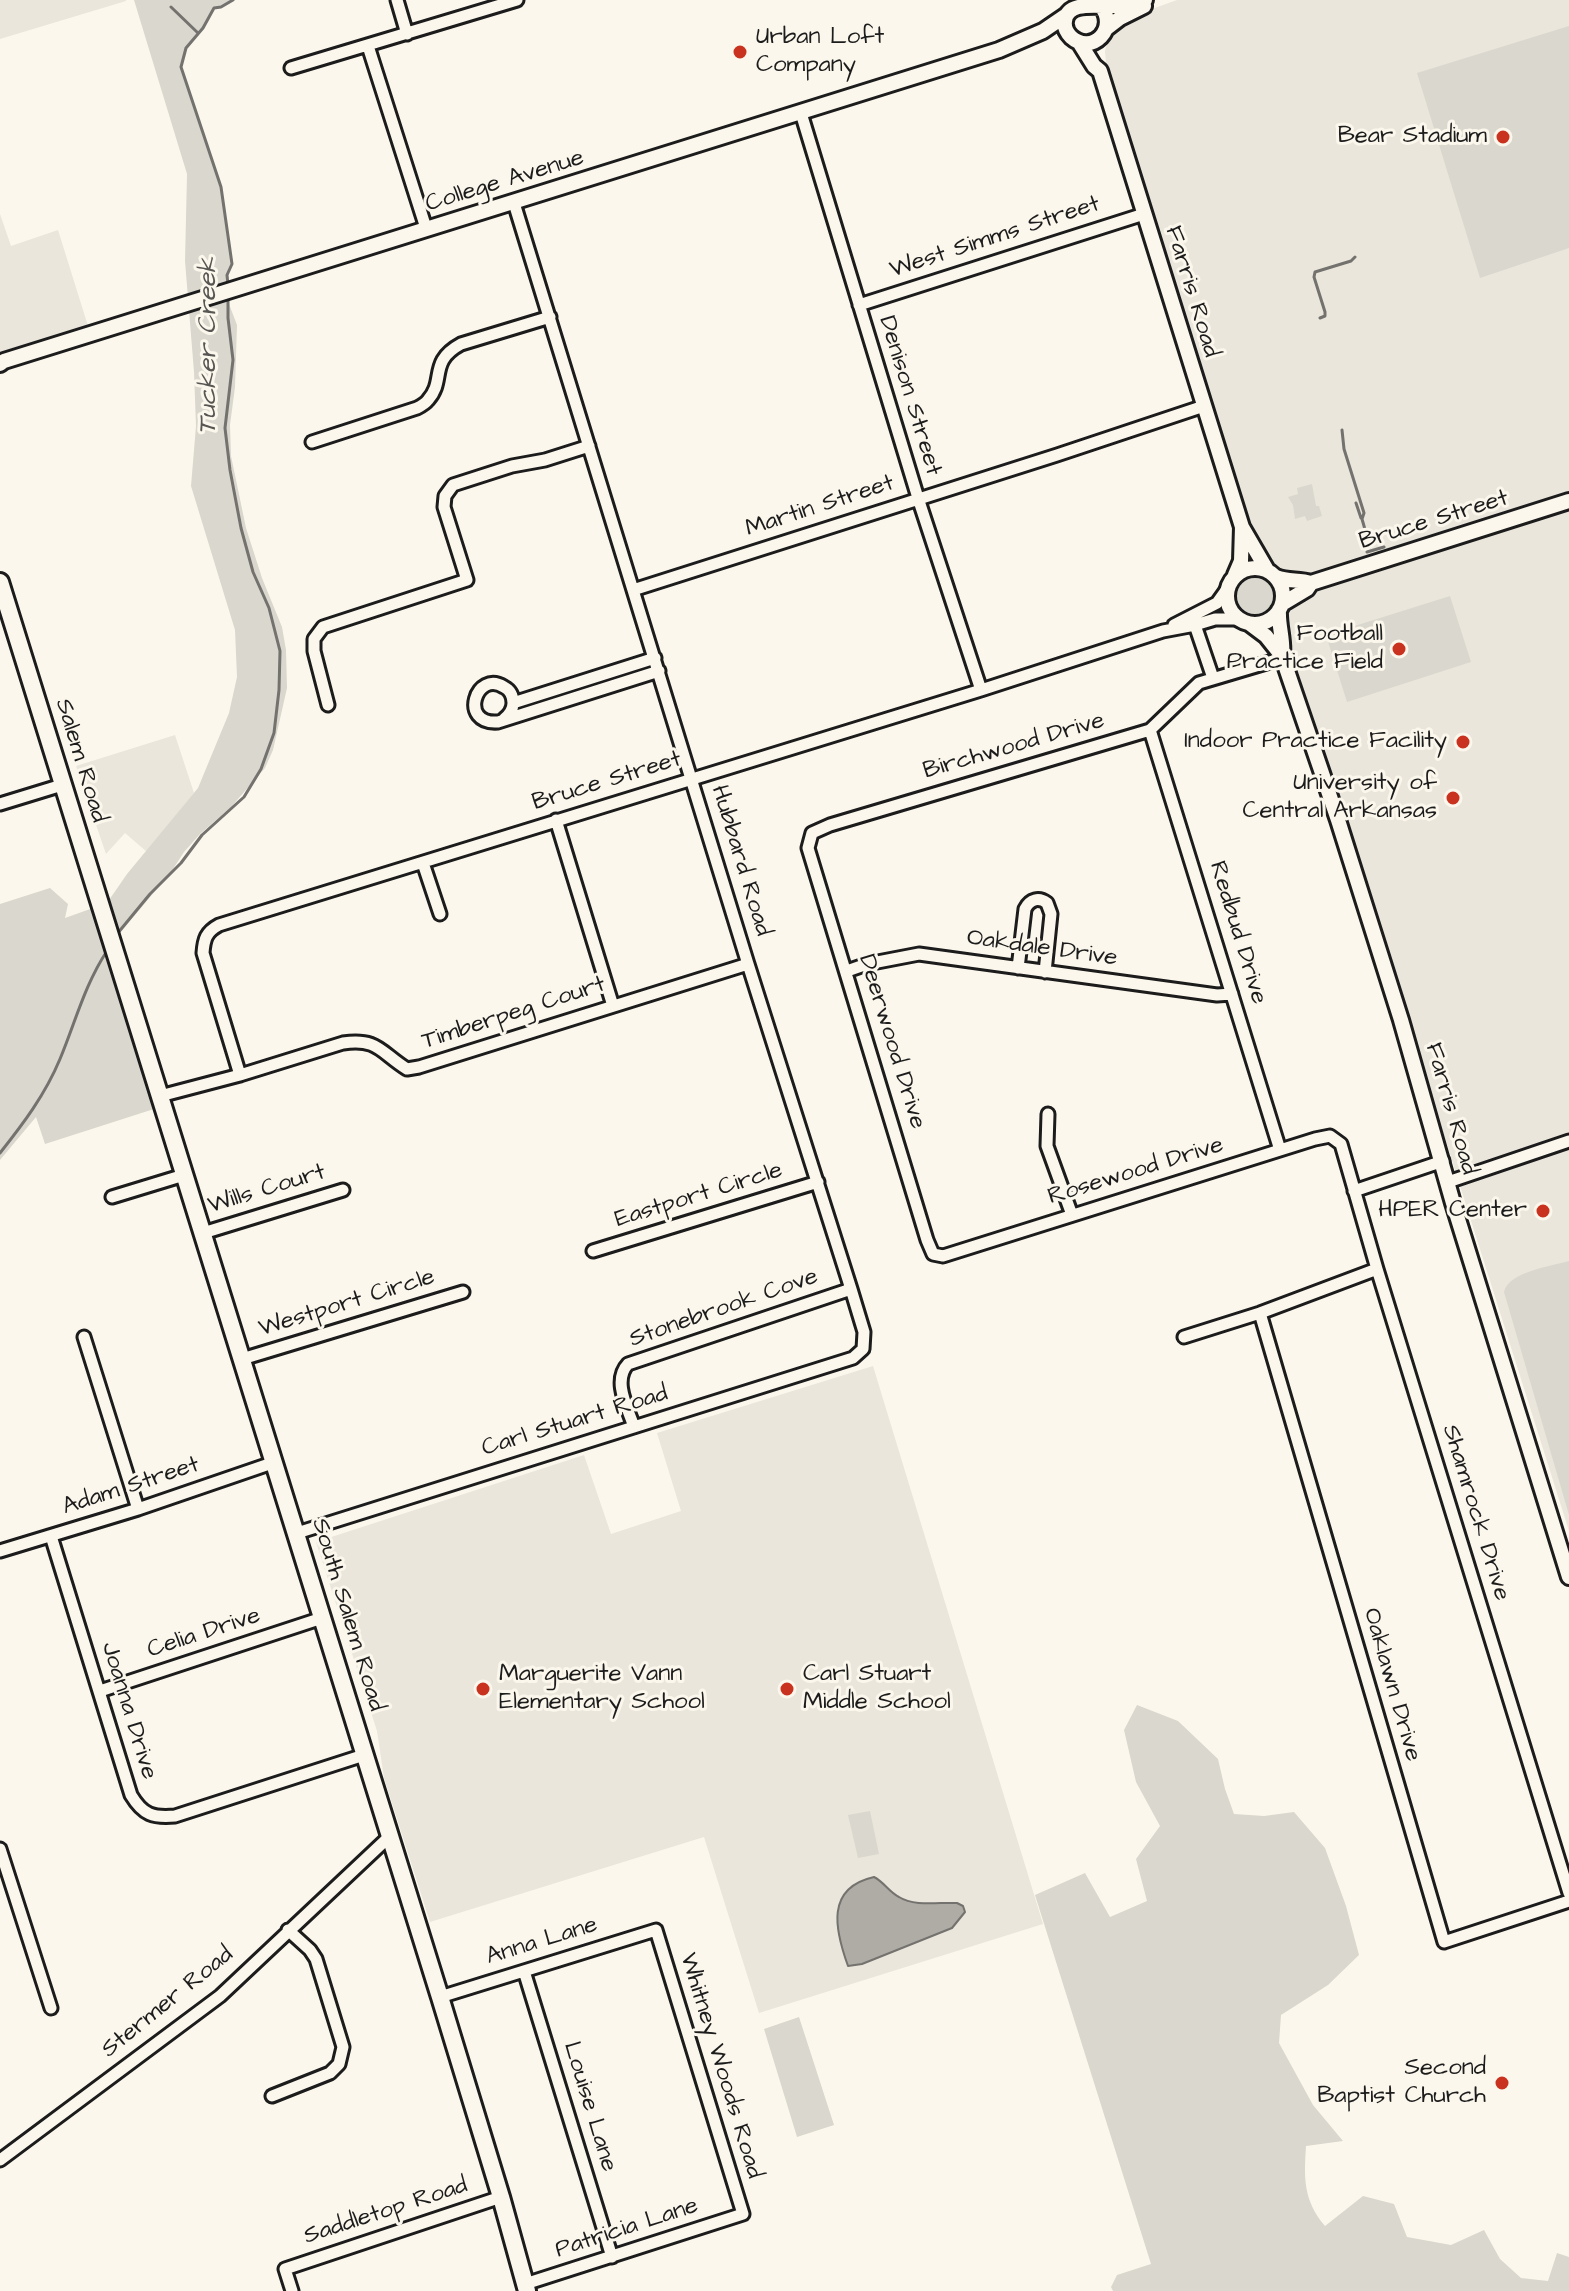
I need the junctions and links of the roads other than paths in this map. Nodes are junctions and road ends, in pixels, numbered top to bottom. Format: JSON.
{"nodes":[{"id":1,"x":397,"y":0,"type":"edge"},
{"id":2,"x":469,"y":0,"type":"edge"},
{"id":3,"x":517,"y":0,"type":"edge"},
{"id":4,"x":1148,"y":0,"type":"edge"},
{"id":5,"x":1095,"y":2,"type":"edge"},
{"id":6,"x":1069,"y":7,"type":"edge"},
{"id":7,"x":473,"y":13,"type":"junction"},
{"id":8,"x":1105,"y":32,"type":"junction"},
{"id":9,"x":407,"y":34,"type":"junction"},
{"id":10,"x":1075,"y":40,"type":"junction"},
{"id":11,"x":1018,"y":43,"type":"junction"},
{"id":12,"x":368,"y":46,"type":"junction"},
{"id":13,"x":291,"y":68,"type":"dead end"},
{"id":14,"x":1100,"y":71,"type":"junction"},
{"id":15,"x":801,"y":113,"type":"junction"},
{"id":16,"x":514,"y":203,"type":"junction"},
{"id":17,"x":1144,"y":214,"type":"junction"},
{"id":18,"x":426,"y":228,"type":"junction"},
{"id":19,"x":859,"y":305,"type":"junction"},
{"id":20,"x":550,"y":317,"type":"junction"},
{"id":21,"x":1,"y":362,"type":"edge"},
{"id":22,"x":1204,"y":406,"type":"junction"},
{"id":23,"x":312,"y":442,"type":"dead end"},
{"id":24,"x":589,"y":446,"type":"junction"},
{"id":25,"x":918,"y":498,"type":"junction"},
{"id":26,"x":1569,"y":501,"type":"edge"},
{"id":27,"x":1242,"y":527,"type":"junction"},
{"id":28,"x":1271,"y":573,"type":"junction"},
{"id":29,"x":1235,"y":575,"type":"junction"},
{"id":30,"x":0,"y":582,"type":"edge"},
{"id":31,"x":1311,"y":583,"type":"junction"},
{"id":32,"x":1227,"y":589,"type":"junction"},
{"id":33,"x":633,"y":590,"type":"junction"},
{"id":34,"x":1280,"y":607,"type":"junction"},
{"id":35,"x":1244,"y":621,"type":"junction"},
{"id":36,"x":1195,"y":625,"type":"junction"},
{"id":37,"x":1163,"y":631,"type":"junction"},
{"id":38,"x":1283,"y":657,"type":"junction"},
{"id":39,"x":655,"y":658,"type":"junction"},
{"id":40,"x":659,"y":671,"type":"junction"},
{"id":41,"x":1213,"y":678,"type":"junction"},
{"id":42,"x":981,"y":690,"type":"junction"},
{"id":43,"x":513,"y":703,"type":"junction"},
{"id":44,"x":328,"y":705,"type":"dead end"},
{"id":45,"x":504,"y":719,"type":"junction"},
{"id":46,"x":1150,"y":730,"type":"junction"},
{"id":47,"x":692,"y":779,"type":"junction"},
{"id":48,"x":62,"y":785,"type":"junction"},
{"id":49,"x":0,"y":804,"type":"edge"},
{"id":50,"x":556,"y":820,"type":"junction"},
{"id":51,"x":812,"y":833,"type":"joint"},
{"id":52,"x":423,"y":863,"type":"junction"},
{"id":53,"x":440,"y":914,"type":"dead end"},
{"id":54,"x":115,"y":954,"type":"joint"},
{"id":55,"x":748,"y":964,"type":"junction"},
{"id":56,"x":1018,"y":968,"type":"junction"},
{"id":57,"x":847,"y":971,"type":"junction"},
{"id":58,"x":1045,"y":972,"type":"junction"},
{"id":59,"x":1232,"y":994,"type":"junction"},
{"id":60,"x":613,"y":1006,"type":"junction"},
{"id":61,"x":240,"y":1075,"type":"junction"},
{"id":62,"x":160,"y":1096,"type":"junction"},
{"id":63,"x":1048,"y":1114,"type":"dead end"},
{"id":64,"x":1569,"y":1141,"type":"edge"},
{"id":65,"x":1341,"y":1144,"type":"joint"},
{"id":66,"x":1280,"y":1150,"type":"junction"},
{"id":67,"x":1443,"y":1161,"type":"junction"},
{"id":68,"x":184,"y":1175,"type":"junction"},
{"id":69,"x":818,"y":1182,"type":"junction"},
{"id":70,"x":1448,"y":1182,"type":"junction"},
{"id":71,"x":343,"y":1190,"type":"dead end"},
{"id":72,"x":1354,"y":1191,"type":"junction"},
{"id":73,"x":112,"y":1197,"type":"dead end"},
{"id":74,"x":1072,"y":1215,"type":"junction"},
{"id":75,"x":203,"y":1233,"type":"junction"},
{"id":76,"x":593,"y":1251,"type":"dead end"},
{"id":77,"x":943,"y":1256,"type":"joint"},
{"id":78,"x":1377,"y":1269,"type":"junction"},
{"id":79,"x":851,"y":1289,"type":"junction"},
{"id":80,"x":463,"y":1292,"type":"dead end"},
{"id":81,"x":1260,"y":1313,"type":"junction"},
{"id":82,"x":84,"y":1337,"type":"dead end"},
{"id":83,"x":1184,"y":1337,"type":"dead end"},
{"id":84,"x":863,"y":1349,"type":"joint"},
{"id":85,"x":242,"y":1359,"type":"junction"},
{"id":86,"x":634,"y":1427,"type":"junction"},
{"id":87,"x":275,"y":1462,"type":"junction"},
{"id":88,"x":138,"y":1509,"type":"junction"},
{"id":89,"x":297,"y":1533,"type":"junction"},
{"id":90,"x":51,"y":1536,"type":"junction"},
{"id":91,"x":1,"y":1548,"type":"edge"},
{"id":92,"x":1569,"y":1577,"type":"edge"},
{"id":93,"x":322,"y":1618,"type":"junction"},
{"id":94,"x":100,"y":1691,"type":"junction"},
{"id":95,"x":364,"y":1755,"type":"junction"},
{"id":96,"x":390,"y":1836,"type":"junction"},
{"id":97,"x":0,"y":1849,"type":"edge"},
{"id":98,"x":2,"y":1865,"type":"edge"},
{"id":99,"x":1569,"y":1893,"type":"edge"},
{"id":100,"x":1569,"y":1901,"type":"edge"},
{"id":101,"x":288,"y":1930,"type":"junction"},
{"id":102,"x":656,"y":1930,"type":"joint"},
{"id":103,"x":524,"y":1971,"type":"junction"},
{"id":104,"x":440,"y":1997,"type":"junction"},
{"id":105,"x":51,"y":2008,"type":"dead end"},
{"id":106,"x":272,"y":2096,"type":"dead end"},
{"id":107,"x":0,"y":2160,"type":"edge"},
{"id":108,"x":501,"y":2197,"type":"junction"},
{"id":109,"x":743,"y":2214,"type":"joint"},
{"id":110,"x":612,"y":2257,"type":"junction"},
{"id":111,"x":526,"y":2288,"type":"edge"},
{"id":112,"x":292,"y":2291,"type":"edge"}],
"edges":[{"from":1,"to":9,"type":"street"},
{"from":2,"to":7,"type":"street"},
{"from":3,"to":7,"type":"street"},
{"from":4,"to":5,"type":"street"},
{"from":4,"to":8,"type":"street"},
{"from":5,"to":6,"type":"street"},
{"from":5,"to":8,"type":"street"},
{"from":6,"to":10,"type":"street"},
{"from":6,"to":11,"type":"street","name":"College Avenue"},
{"from":7,"to":9,"type":"street"},
{"from":8,"to":10,"type":"street"},
{"from":8,"to":14,"type":"street","name":"Farris Road"},
{"from":9,"to":12,"type":"street"},
{"from":10,"to":11,"type":"street","name":"College Avenue"},
{"from":10,"to":14,"type":"street","name":"Farris Road"},
{"from":11,"to":15,"type":"street","name":"College Avenue"},
{"from":12,"to":13,"type":"street"},
{"from":12,"to":18,"type":"street"},
{"from":14,"to":17,"type":"street","name":"Farris Road"},
{"from":15,"to":16,"type":"street","name":"College Avenue"},
{"from":15,"to":19,"type":"street","name":"Denison Street"},
{"from":16,"to":18,"type":"street","name":"College Avenue"},
{"from":16,"to":20,"type":"street","name":"Hubbard Road"},
{"from":17,"to":19,"type":"street","name":"West Simms Street"},
{"from":17,"to":22,"type":"street","name":"Farris Road"},
{"from":18,"to":21,"type":"street","name":"College Avenue"},
{"from":19,"to":25,"type":"street","name":"Denison Street"},
{"from":20,"to":23,"type":"street"},
{"from":20,"to":24,"type":"street","name":"Hubbard Road"},
{"from":22,"to":25,"type":"street","name":"Martin Street"},
{"from":22,"to":27,"type":"street","name":"Farris Road"},
{"from":24,"to":33,"type":"street","name":"Hubbard Road"},
{"from":24,"to":44,"type":"street"},
{"from":25,"to":33,"type":"street","name":"Martin Street"},
{"from":25,"to":42,"type":"street","name":"Denison Street"},
{"from":26,"to":31,"type":"street","name":"Bruce Street"},
{"from":27,"to":28,"type":"street","name":"Farris Road"},
{"from":27,"to":29,"type":"street","name":"Farris Road"},
{"from":28,"to":29,"type":"street"},
{"from":28,"to":31,"type":"street","name":"Bruce Street"},
{"from":28,"to":34,"type":"street"},
{"from":29,"to":32,"type":"street"},
{"from":30,"to":48,"type":"main road","name":"Salem Road"},
{"from":31,"to":34,"type":"street","name":"Bruce Street"},
{"from":32,"to":35,"type":"street"},
{"from":32,"to":37,"type":"street","name":"Bruce Street"},
{"from":33,"to":39,"type":"street","name":"Hubbard Road"},
{"from":34,"to":35,"type":"street"},
{"from":34,"to":38,"type":"street","name":"Farris Road"},
{"from":35,"to":36,"type":"street","name":"Bruce Street"},
{"from":35,"to":38,"type":"street","name":"Farris Road"},
{"from":36,"to":37,"type":"street","name":"Bruce Street"},
{"from":36,"to":41,"type":"street"},
{"from":37,"to":42,"type":"street","name":"Bruce Street"},
{"from":38,"to":41,"type":"street","name":"Birchwood Drive"},
{"from":38,"to":67,"type":"street","name":"Farris Road"},
{"from":39,"to":40,"type":"street","name":"Hubbard Road"},
{"from":39,"to":43,"type":"street"},
{"from":40,"to":45,"type":"street"},
{"from":40,"to":47,"type":"street","name":"Hubbard Road"},
{"from":41,"to":46,"type":"street","name":"Birchwood Drive"},
{"from":42,"to":47,"type":"street","name":"Bruce Street"},
{"from":43,"to":45,"type":"street"},
{"from":43,"to":45,"type":"street"},
{"from":46,"to":51,"type":"street","name":"Birchwood Drive"},
{"from":46,"to":59,"type":"street","name":"Redbud Drive"},
{"from":47,"to":50,"type":"street","name":"Bruce Street"},
{"from":47,"to":55,"type":"street","name":"Hubbard Road"},
{"from":48,"to":49,"type":"street"},
{"from":48,"to":54,"type":"main road","name":"Salem Road"},
{"from":50,"to":52,"type":"street","name":"Bruce Street"},
{"from":50,"to":60,"type":"street"},
{"from":51,"to":57,"type":"street","name":"Deerwood Drive"},
{"from":52,"to":53,"type":"street"},
{"from":52,"to":61,"type":"street","name":"Bruce Street"},
{"from":54,"to":62,"type":"main road","name":"South Salem Road"},
{"from":55,"to":60,"type":"street","name":"Timberpeg Court"},
{"from":55,"to":69,"type":"street","name":"Hubbard Road"},
{"from":56,"to":57,"type":"street","name":"Oakdale Drive"},
{"from":56,"to":58,"type":"street","name":"Oakdale Drive"},
{"from":56,"to":58,"type":"street"},
{"from":57,"to":77,"type":"street","name":"Deerwood Drive"},
{"from":58,"to":59,"type":"street","name":"Oakdale Drive"},
{"from":59,"to":66,"type":"street","name":"Redbud Drive"},
{"from":60,"to":61,"type":"street","name":"Timberpeg Court"},
{"from":61,"to":62,"type":"street","name":"Timberpeg Court"},
{"from":62,"to":68,"type":"main road","name":"South Salem Road"},
{"from":63,"to":74,"type":"street"},
{"from":64,"to":70,"type":"street"},
{"from":65,"to":66,"type":"street","name":"Rosewood Drive"},
{"from":65,"to":72,"type":"street","name":"Shamrock Drive"},
{"from":66,"to":74,"type":"street","name":"Rosewood Drive"},
{"from":67,"to":70,"type":"street","name":"Farris Road"},
{"from":67,"to":72,"type":"street"},
{"from":68,"to":73,"type":"street"},
{"from":68,"to":75,"type":"main road","name":"South Salem Road"},
{"from":69,"to":76,"type":"street","name":"Eastport Circle"},
{"from":69,"to":79,"type":"street","name":"Hubbard Road"},
{"from":70,"to":92,"type":"street","name":"Farris Road"},
{"from":71,"to":75,"type":"street","name":"Wills Court"},
{"from":72,"to":78,"type":"street","name":"Shamrock Drive"},
{"from":74,"to":77,"type":"street","name":"Rosewood Drive"},
{"from":75,"to":85,"type":"main road","name":"South Salem Road"},
{"from":78,"to":81,"type":"street"},
{"from":78,"to":99,"type":"street","name":"Shamrock Drive"},
{"from":79,"to":84,"type":"street","name":"Hubbard Road"},
{"from":79,"to":86,"type":"street","name":"Stonebrook Cove"},
{"from":80,"to":85,"type":"street","name":"Westport Circle"},
{"from":81,"to":83,"type":"street"},
{"from":81,"to":100,"type":"street","name":"Oaklawn Drive"},
{"from":82,"to":88,"type":"street"},
{"from":84,"to":86,"type":"street","name":"Carl Stuart Road"},
{"from":85,"to":87,"type":"main road","name":"South Salem Road"},
{"from":86,"to":89,"type":"street","name":"Carl Stuart Road"},
{"from":87,"to":88,"type":"street","name":"Adam Street"},
{"from":87,"to":89,"type":"main road","name":"South Salem Road"},
{"from":88,"to":90,"type":"street","name":"Adam Street"},
{"from":89,"to":93,"type":"main road","name":"South Salem Road"},
{"from":90,"to":91,"type":"street","name":"Adam Street"},
{"from":90,"to":94,"type":"street","name":"Joanna Drive"},
{"from":93,"to":94,"type":"street","name":"Celia Drive"},
{"from":93,"to":95,"type":"main road","name":"South Salem Road"},
{"from":94,"to":95,"type":"street","name":"Joanna Drive"},
{"from":95,"to":96,"type":"main road","name":"South Salem Road"},
{"from":96,"to":101,"type":"street","name":"Stermer Road"},
{"from":96,"to":104,"type":"main road","name":"South Salem Road"},
{"from":97,"to":98,"type":"street"},
{"from":98,"to":105,"type":"street"},
{"from":101,"to":106,"type":"street"},
{"from":101,"to":107,"type":"street","name":"Stermer Road"},
{"from":102,"to":103,"type":"street","name":"Anna Lane"},
{"from":102,"to":109,"type":"street","name":"Whitney Woods Road"},
{"from":103,"to":104,"type":"street","name":"Anna Lane"},
{"from":103,"to":110,"type":"street","name":"Louise Lane"},
{"from":104,"to":108,"type":"main road","name":"South Salem Road"},
{"from":108,"to":111,"type":"main road","name":"South Salem Road"},
{"from":108,"to":112,"type":"street","name":"Saddletop Road"},
{"from":109,"to":110,"type":"street","name":"Patricia Lane"},
{"from":110,"to":111,"type":"street","name":"Patricia Lane"}]}
